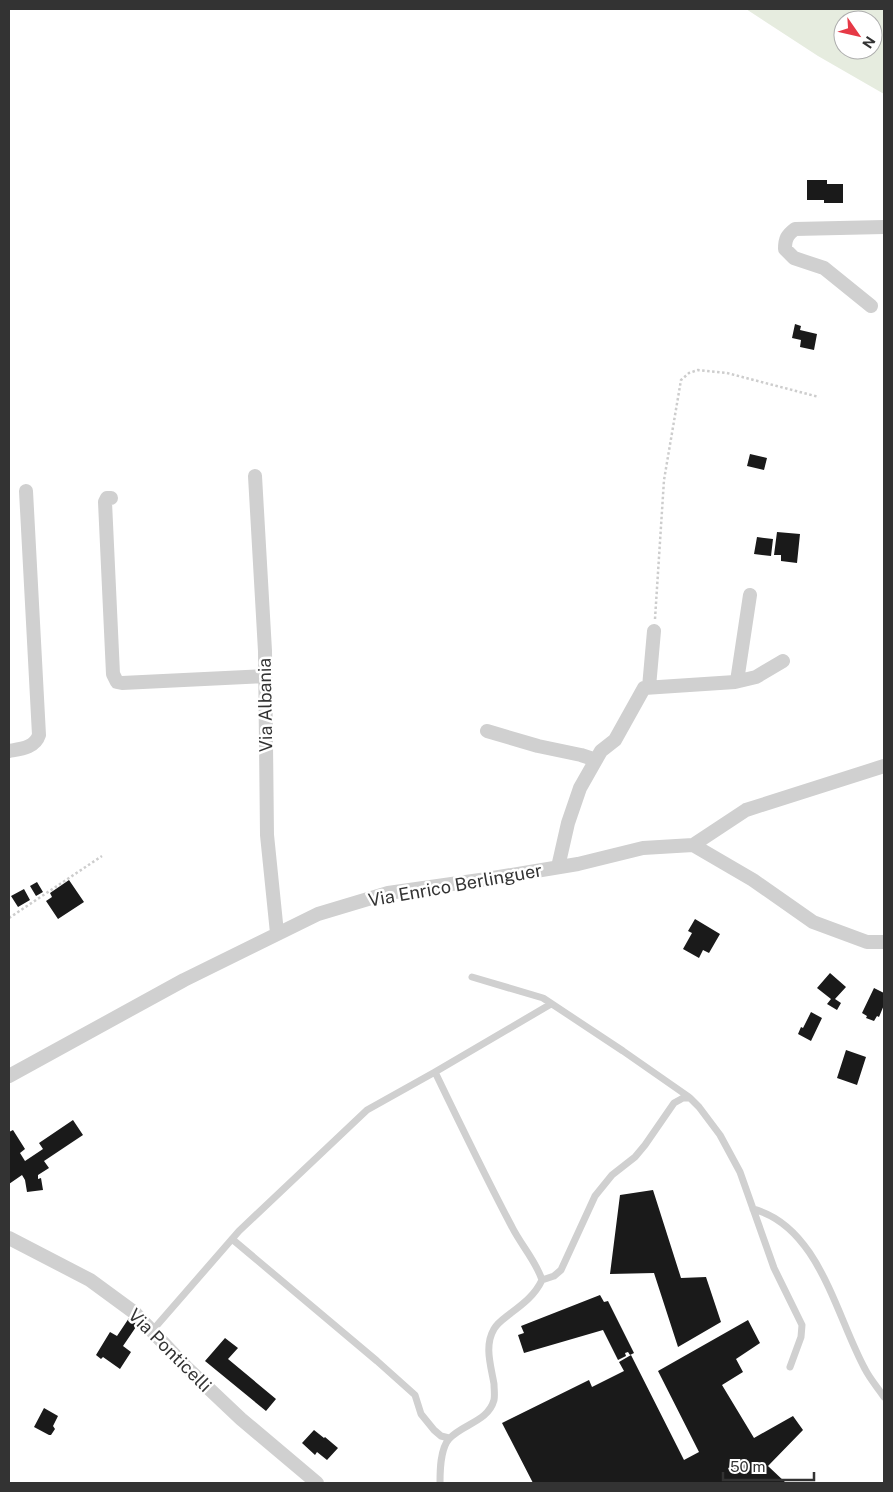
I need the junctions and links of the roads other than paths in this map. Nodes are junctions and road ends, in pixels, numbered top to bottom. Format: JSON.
{"nodes":[{"id":1,"x":884,"y":226,"type":"edge"},
{"id":2,"x":871,"y":306,"type":"dead end"},
{"id":3,"x":255,"y":476,"type":"dead end"},
{"id":4,"x":26,"y":491,"type":"dead end"},
{"id":5,"x":111,"y":498,"type":"dead end"},
{"id":6,"x":750,"y":595,"type":"dead end"},
{"id":7,"x":654,"y":630,"type":"road end"},
{"id":8,"x":783,"y":661,"type":"dead end"},
{"id":9,"x":265,"y":676,"type":"junction"},
{"id":10,"x":737,"y":681,"type":"junction"},
{"id":11,"x":649,"y":687,"type":"junction"},
{"id":12,"x":487,"y":731,"type":"dead end"},
{"id":13,"x":9,"y":751,"type":"edge"},
{"id":14,"x":596,"y":760,"type":"junction"},
{"id":15,"x":884,"y":766,"type":"edge"},
{"id":16,"x":694,"y":844,"type":"junction"},
{"id":17,"x":558,"y":868,"type":"junction"},
{"id":18,"x":277,"y":933,"type":"junction"},
{"id":19,"x":884,"y":942,"type":"edge"},
{"id":20,"x":472,"y":977,"type":"dead end"},
{"id":21,"x":551,"y":1004,"type":"junction"},
{"id":22,"x":435,"y":1072,"type":"junction"},
{"id":23,"x":9,"y":1076,"type":"edge"},
{"id":24,"x":690,"y":1098,"type":"junction"},
{"id":25,"x":753,"y":1209,"type":"junction"},
{"id":26,"x":9,"y":1238,"type":"edge"},
{"id":27,"x":232,"y":1239,"type":"junction"},
{"id":28,"x":542,"y":1280,"type":"junction"},
{"id":29,"x":152,"y":1331,"type":"junction"},
{"id":30,"x":790,"y":1367,"type":"dead end"},
{"id":31,"x":884,"y":1397,"type":"edge"},
{"id":32,"x":449,"y":1438,"type":"junction"},
{"id":33,"x":317,"y":1483,"type":"edge"},
{"id":34,"x":440,"y":1483,"type":"edge"}],
"edges":[{"from":1,"to":2,"type":"street"},
{"from":3,"to":9,"type":"street","name":"Via Albania"},
{"from":4,"to":13,"type":"street"},
{"from":5,"to":9,"type":"street"},
{"from":6,"to":10,"type":"street"},
{"from":7,"to":11,"type":"street"},
{"from":8,"to":10,"type":"street"},
{"from":9,"to":18,"type":"street","name":"Via Albania"},
{"from":10,"to":11,"type":"street"},
{"from":11,"to":14,"type":"street"},
{"from":12,"to":14,"type":"street"},
{"from":14,"to":17,"type":"street"},
{"from":15,"to":16,"type":"street"},
{"from":16,"to":17,"type":"street","name":"Via Enrico Berlinguer"},
{"from":16,"to":19,"type":"street"},
{"from":17,"to":18,"type":"street","name":"Via Enrico Berlinguer"},
{"from":18,"to":23,"type":"street","name":"Via Enrico Berlinguer"},
{"from":20,"to":21,"type":"lane"},
{"from":21,"to":22,"type":"lane"},
{"from":21,"to":24,"type":"lane"},
{"from":22,"to":27,"type":"lane"},
{"from":22,"to":28,"type":"lane"},
{"from":24,"to":25,"type":"lane"},
{"from":24,"to":28,"type":"lane"},
{"from":25,"to":30,"type":"lane"},
{"from":25,"to":31,"type":"lane"},
{"from":26,"to":29,"type":"street","name":"Via Ponticelli"},
{"from":27,"to":29,"type":"lane"},
{"from":27,"to":32,"type":"lane"},
{"from":28,"to":32,"type":"lane"},
{"from":29,"to":33,"type":"street","name":"Via Ponticelli"},
{"from":32,"to":34,"type":"lane"}]}
